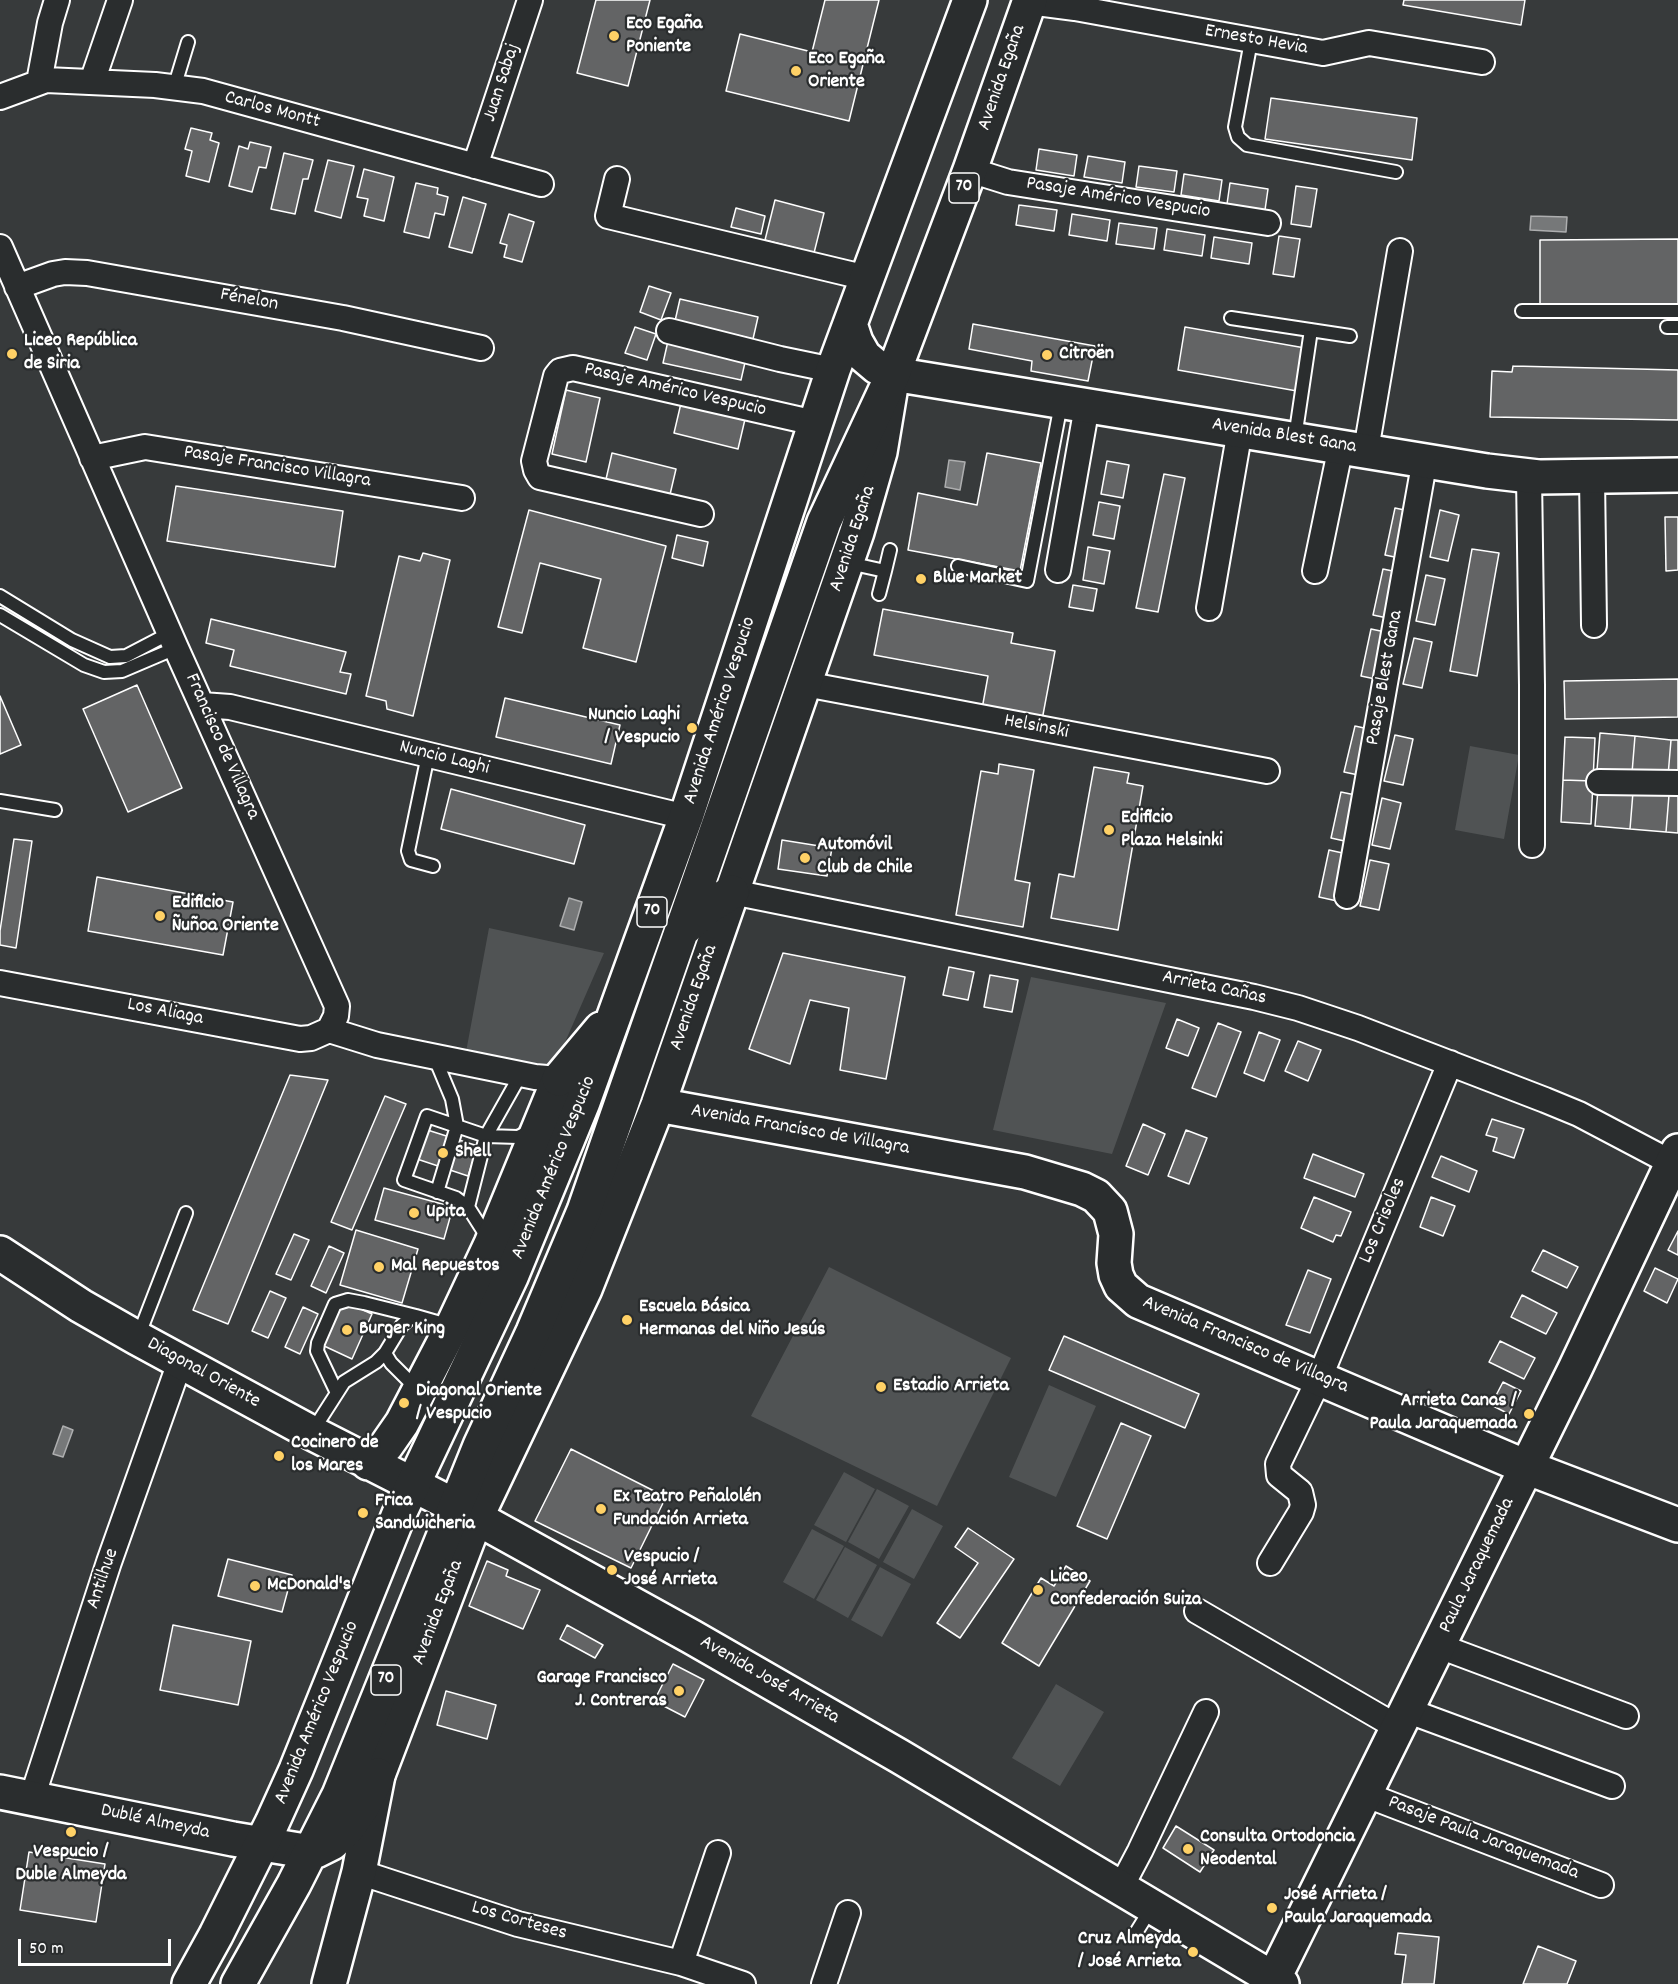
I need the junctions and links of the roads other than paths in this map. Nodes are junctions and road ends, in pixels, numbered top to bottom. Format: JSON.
{"nodes":[{"id":1,"x":57,"y":0,"type":"edge"},
{"id":2,"x":120,"y":0,"type":"edge"},
{"id":3,"x":530,"y":0,"type":"edge"},
{"id":4,"x":970,"y":0,"type":"edge"},
{"id":5,"x":1030,"y":1,"type":"edge"},
{"id":6,"x":1251,"y":41,"type":"junction"},
{"id":7,"x":188,"y":42,"type":"dead end"},
{"id":8,"x":1482,"y":62,"type":"dead end"},
{"id":9,"x":39,"y":82,"type":"junction"},
{"id":10,"x":92,"y":82,"type":"junction"},
{"id":11,"x":174,"y":88,"type":"junction"},
{"id":12,"x":0,"y":97,"type":"edge"},
{"id":13,"x":475,"y":166,"type":"junction"},
{"id":14,"x":970,"y":170,"type":"junction"},
{"id":15,"x":1396,"y":172,"type":"dead end"},
{"id":16,"x":617,"y":179,"type":"dead end"},
{"id":17,"x":541,"y":184,"type":"dead end"},
{"id":18,"x":1268,"y":223,"type":"dead end"},
{"id":19,"x":0,"y":247,"type":"edge"},
{"id":20,"x":1400,"y":251,"type":"dead end"},
{"id":21,"x":867,"y":278,"type":"junction"},
{"id":22,"x":17,"y":286,"type":"junction"},
{"id":23,"x":1522,"y":311,"type":"dead end"},
{"id":24,"x":1678,"y":311,"type":"edge"},
{"id":25,"x":1230,"y":318,"type":"dead end"},
{"id":26,"x":850,"y":324,"type":"junction"},
{"id":27,"x":1311,"y":330,"type":"junction"},
{"id":28,"x":669,"y":331,"type":"dead end"},
{"id":29,"x":1350,"y":336,"type":"dead end"},
{"id":30,"x":481,"y":348,"type":"dead end"},
{"id":31,"x":833,"y":370,"type":"junction"},
{"id":32,"x":893,"y":374,"type":"junction"},
{"id":33,"x":1074,"y":404,"type":"junction"},
{"id":34,"x":815,"y":423,"type":"junction"},
{"id":35,"x":1240,"y":430,"type":"junction"},
{"id":36,"x":1295,"y":439,"type":"junction"},
{"id":37,"x":1354,"y":448,"type":"junction"},
{"id":38,"x":92,"y":458,"type":"junction"},
{"id":39,"x":1425,"y":459,"type":"junction"},
{"id":40,"x":1678,"y":475,"type":"edge"},
{"id":41,"x":1528,"y":476,"type":"junction"},
{"id":42,"x":1592,"y":477,"type":"junction"},
{"id":43,"x":462,"y":498,"type":"dead end"},
{"id":44,"x":701,"y":514,"type":"dead end"},
{"id":45,"x":890,"y":550,"type":"dead end"},
{"id":46,"x":847,"y":562,"type":"junction"},
{"id":47,"x":958,"y":566,"type":"dead end"},
{"id":48,"x":1058,"y":570,"type":"dead end"},
{"id":49,"x":1315,"y":570,"type":"dead end"},
{"id":50,"x":885,"y":571,"type":"junction"},
{"id":51,"x":879,"y":594,"type":"dead end"},
{"id":52,"x":0,"y":596,"type":"edge"},
{"id":53,"x":1209,"y":608,"type":"dead end"},
{"id":54,"x":0,"y":615,"type":"edge"},
{"id":55,"x":1594,"y":625,"type":"dead end"},
{"id":56,"x":173,"y":641,"type":"junction"},
{"id":57,"x":806,"y":684,"type":"junction"},
{"id":58,"x":202,"y":705,"type":"junction"},
{"id":59,"x":428,"y":755,"type":"junction"},
{"id":60,"x":1267,"y":771,"type":"dead end"},
{"id":61,"x":1599,"y":782,"type":"dead end"},
{"id":62,"x":1678,"y":783,"type":"edge"},
{"id":63,"x":0,"y":801,"type":"edge"},
{"id":64,"x":55,"y":810,"type":"dead end"},
{"id":65,"x":686,"y":817,"type":"junction"},
{"id":66,"x":1532,"y":845,"type":"dead end"},
{"id":67,"x":433,"y":866,"type":"dead end"},
{"id":68,"x":732,"y":892,"type":"junction"},
{"id":69,"x":1347,"y":896,"type":"dead end"},
{"id":70,"x":680,"y":932,"type":"junction"},
{"id":71,"x":0,"y":982,"type":"edge"},
{"id":72,"x":617,"y":1009,"type":"junction"},
{"id":73,"x":328,"y":1030,"type":"junction"},
{"id":74,"x":434,"y":1056,"type":"junction"},
{"id":75,"x":1449,"y":1063,"type":"junction"},
{"id":76,"x":521,"y":1074,"type":"junction"},
{"id":77,"x":560,"y":1079,"type":"junction"},
{"id":78,"x":658,"y":1105,"type":"junction"},
{"id":79,"x":457,"y":1126,"type":"junction"},
{"id":80,"x":539,"y":1126,"type":"junction"},
{"id":81,"x":486,"y":1136,"type":"junction"},
{"id":82,"x":1675,"y":1157,"type":"edge"},
{"id":83,"x":437,"y":1192,"type":"junction"},
{"id":84,"x":468,"y":1207,"type":"junction"},
{"id":85,"x":186,"y":1213,"type":"dead end"},
{"id":86,"x":491,"y":1244,"type":"junction"},
{"id":87,"x":0,"y":1253,"type":"edge"},
{"id":88,"x":511,"y":1277,"type":"junction"},
{"id":89,"x":416,"y":1316,"type":"junction"},
{"id":90,"x":452,"y":1327,"type":"junction"},
{"id":91,"x":137,"y":1338,"type":"junction"},
{"id":92,"x":385,"y":1353,"type":"junction"},
{"id":93,"x":180,"y":1362,"type":"junction"},
{"id":94,"x":1319,"y":1379,"type":"junction"},
{"id":95,"x":419,"y":1391,"type":"junction"},
{"id":96,"x":337,"y":1393,"type":"junction"},
{"id":97,"x":312,"y":1433,"type":"junction"},
{"id":98,"x":368,"y":1463,"type":"junction"},
{"id":99,"x":1526,"y":1467,"type":"junction"},
{"id":100,"x":412,"y":1485,"type":"junction"},
{"id":101,"x":465,"y":1512,"type":"junction"},
{"id":102,"x":1678,"y":1525,"type":"edge"},
{"id":103,"x":1270,"y":1563,"type":"dead end"},
{"id":104,"x":1197,"y":1611,"type":"dead end"},
{"id":105,"x":1438,"y":1647,"type":"junction"},
{"id":106,"x":1206,"y":1713,"type":"dead end"},
{"id":107,"x":1626,"y":1716,"type":"dead end"},
{"id":108,"x":1402,"y":1719,"type":"junction"},
{"id":109,"x":378,"y":1775,"type":"junction"},
{"id":110,"x":1612,"y":1786,"type":"dead end"},
{"id":111,"x":0,"y":1792,"type":"edge"},
{"id":112,"x":1364,"y":1794,"type":"junction"},
{"id":113,"x":32,"y":1798,"type":"junction"},
{"id":114,"x":262,"y":1844,"type":"junction"},
{"id":115,"x":311,"y":1852,"type":"junction"},
{"id":116,"x":718,"y":1853,"type":"dead end"},
{"id":117,"x":358,"y":1872,"type":"junction"},
{"id":118,"x":1601,"y":1885,"type":"dead end"},
{"id":119,"x":1121,"y":1887,"type":"junction"},
{"id":120,"x":848,"y":1913,"type":"dead end"},
{"id":121,"x":681,"y":1963,"type":"junction"},
{"id":122,"x":1275,"y":1982,"type":"edge"},
{"id":123,"x":189,"y":1984,"type":"edge"},
{"id":124,"x":238,"y":1984,"type":"edge"},
{"id":125,"x":329,"y":1984,"type":"edge"},
{"id":126,"x":742,"y":1984,"type":"edge"},
{"id":127,"x":824,"y":1984,"type":"edge"}],
"edges":[{"from":1,"to":9,"type":"street"},
{"from":2,"to":10,"type":"street"},
{"from":3,"to":13,"type":"street","name":"Juan Sabaj"},
{"from":4,"to":21,"type":"main road","number":"70"},
{"from":5,"to":6,"type":"street","name":"Ernesto Hevia"},
{"from":5,"to":14,"type":"main road","name":"Avenida Egaña","number":"70"},
{"from":6,"to":8,"type":"street","name":"Ernesto Hevia"},
{"from":6,"to":15,"type":"lane"},
{"from":7,"to":11,"type":"lane"},
{"from":9,"to":10,"type":"street","name":"Carlos Montt"},
{"from":9,"to":12,"type":"street","name":"Carlos Montt"},
{"from":10,"to":11,"type":"street","name":"Carlos Montt"},
{"from":11,"to":13,"type":"street","name":"Carlos Montt"},
{"from":13,"to":17,"type":"street","name":"Carlos Montt"},
{"from":14,"to":18,"type":"street","name":"Pasaje Américo Vespucio"},
{"from":14,"to":32,"type":"main road","name":"Avenida Egaña","number":"70"},
{"from":16,"to":21,"type":"street"},
{"from":19,"to":22,"type":"street","name":"Francisco de Villagra"},
{"from":20,"to":37,"type":"street"},
{"from":21,"to":26,"type":"main road","number":"70"},
{"from":22,"to":30,"type":"street","name":"Fénelon"},
{"from":22,"to":38,"type":"street","name":"Francisco de Villagra"},
{"from":23,"to":24,"type":"lane"},
{"from":25,"to":27,"type":"lane"},
{"from":26,"to":31,"type":"main road","name":"Avenida Américo Vespucio","number":"70"},
{"from":26,"to":32,"type":"main road"},
{"from":27,"to":29,"type":"lane"},
{"from":27,"to":36,"type":"lane"},
{"from":28,"to":31,"type":"street"},
{"from":31,"to":34,"type":"main road","name":"Avenida Américo Vespucio","number":"70"},
{"from":32,"to":33,"type":"main road","name":"Avenida Blest Gana"},
{"from":32,"to":46,"type":"main road","name":"Avenida Egaña"},
{"from":32,"to":70,"type":"main road","name":"Avenida Américo Vespucio","number":"70"},
{"from":33,"to":35,"type":"main road","name":"Avenida Blest Gana"},
{"from":33,"to":47,"type":"lane"},
{"from":33,"to":48,"type":"street"},
{"from":34,"to":44,"type":"street","name":"Pasaje Américo Vespucio"},
{"from":34,"to":65,"type":"main road","name":"Avenida Américo Vespucio","number":"70"},
{"from":35,"to":36,"type":"main road","name":"Avenida Blest Gana"},
{"from":35,"to":53,"type":"street"},
{"from":36,"to":37,"type":"main road","name":"Avenida Blest Gana"},
{"from":37,"to":39,"type":"main road","name":"Avenida Blest Gana"},
{"from":37,"to":49,"type":"street"},
{"from":38,"to":43,"type":"street","name":"Pasaje Francisco Villagra"},
{"from":38,"to":56,"type":"street","name":"Francisco de Villagra"},
{"from":39,"to":41,"type":"main road","name":"Avenida Blest Gana"},
{"from":39,"to":69,"type":"street","name":"Pasaje Blest Gana"},
{"from":40,"to":42,"type":"main road","name":"Avenida Blest Gana"},
{"from":41,"to":42,"type":"main road","name":"Avenida Blest Gana"},
{"from":41,"to":66,"type":"street"},
{"from":42,"to":55,"type":"street"},
{"from":45,"to":50,"type":"lane"},
{"from":46,"to":50,"type":"lane"},
{"from":46,"to":57,"type":"main road","name":"Avenida Egaña"},
{"from":50,"to":51,"type":"lane"},
{"from":52,"to":56,"type":"lane"},
{"from":54,"to":56,"type":"lane"},
{"from":56,"to":58,"type":"street","name":"Francisco de Villagra"},
{"from":57,"to":60,"type":"street","name":"Helsinski"},
{"from":57,"to":68,"type":"main road","name":"Avenida Egaña"},
{"from":58,"to":59,"type":"street","name":"Nuncio Laghi"},
{"from":58,"to":73,"type":"street","name":"Francisco de Villagra"},
{"from":59,"to":65,"type":"street","name":"Nuncio Laghi"},
{"from":59,"to":67,"type":"lane"},
{"from":61,"to":62,"type":"street"},
{"from":63,"to":64,"type":"lane"},
{"from":65,"to":72,"type":"main road","name":"Avenida Américo Vespucio","number":"70"},
{"from":68,"to":70,"type":"main road"},
{"from":68,"to":75,"type":"street","name":"Arrieta Cañas"},
{"from":68,"to":78,"type":"main road","name":"Avenida Egaña"},
{"from":70,"to":101,"type":"main road","name":"Avenida Américo Vespucio","number":"70"},
{"from":71,"to":73,"type":"street","name":"Los Aliaga"},
{"from":72,"to":77,"type":"main road","name":"Avenida Américo Vespucio"},
{"from":72,"to":88,"type":"main road","name":"Avenida Américo Vespucio","number":"70"},
{"from":73,"to":74,"type":"street"},
{"from":74,"to":76,"type":"street"},
{"from":74,"to":79,"type":"lane"},
{"from":75,"to":82,"type":"street","name":"Arrieta Cañas"},
{"from":75,"to":94,"type":"street","name":"Los Crisoles"},
{"from":76,"to":77,"type":"street"},
{"from":76,"to":81,"type":"lane"},
{"from":77,"to":80,"type":"main road","name":"Avenida Américo Vespucio"},
{"from":78,"to":94,"type":"main road","name":"Avenida Francisco de Villagra"},
{"from":78,"to":101,"type":"main road","name":"Avenida Egaña"},
{"from":79,"to":81,"type":"lane"},
{"from":79,"to":83,"type":"lane"},
{"from":79,"to":83,"type":"lane"},
{"from":80,"to":81,"type":"lane"},
{"from":80,"to":86,"type":"main road","name":"Avenida Américo Vespucio"},
{"from":81,"to":84,"type":"lane"},
{"from":82,"to":99,"type":"main road","name":"Paula Jaraquemada"},
{"from":83,"to":84,"type":"lane"},
{"from":84,"to":86,"type":"lane"},
{"from":85,"to":91,"type":"lane"},
{"from":86,"to":88,"type":"lane"},
{"from":86,"to":90,"type":"main road","name":"Avenida Américo Vespucio"},
{"from":87,"to":91,"type":"main road","name":"Diagonal Oriente"},
{"from":88,"to":100,"type":"main road","name":"Avenida Américo Vespucio","number":"70"},
{"from":89,"to":90,"type":"lane"},
{"from":89,"to":92,"type":"lane"},
{"from":89,"to":96,"type":"lane"},
{"from":90,"to":95,"type":"main road","name":"Avenida Américo Vespucio"},
{"from":91,"to":93,"type":"main road","name":"Diagonal Oriente"},
{"from":92,"to":95,"type":"lane"},
{"from":92,"to":96,"type":"lane"},
{"from":93,"to":97,"type":"main road","name":"Diagonal Oriente"},
{"from":93,"to":113,"type":"street","name":"Antilhue"},
{"from":94,"to":99,"type":"main road","name":"Avenida Francisco de Villagra"},
{"from":94,"to":103,"type":"street","name":"Los Crisoles"},
{"from":95,"to":98,"type":"main road","name":"Avenida Américo Vespucio"},
{"from":96,"to":97,"type":"lane"},
{"from":97,"to":98,"type":"main road","name":"Diagonal Oriente"},
{"from":98,"to":100,"type":"main road","name":"Diagonal Oriente"},
{"from":99,"to":102,"type":"main road","name":"Avenida Francisco de Villagra"},
{"from":99,"to":105,"type":"main road","name":"Paula Jaraquemada"},
{"from":100,"to":101,"type":"main road","name":"Avenida José Arrieta"},
{"from":100,"to":114,"type":"main road","name":"Avenida Américo Vespucio","number":"70"},
{"from":101,"to":109,"type":"main road","name":"Avenida Egaña"},
{"from":101,"to":115,"type":"main road","name":"Avenida Américo Vespucio","number":"70"},
{"from":101,"to":119,"type":"main road","name":"Avenida José Arrieta"},
{"from":104,"to":108,"type":"street"},
{"from":105,"to":107,"type":"street"},
{"from":105,"to":108,"type":"main road","name":"Paula Jaraquemada"},
{"from":106,"to":119,"type":"street"},
{"from":108,"to":110,"type":"street"},
{"from":108,"to":112,"type":"main road","name":"Paula Jaraquemada"},
{"from":109,"to":115,"type":"main road"},
{"from":109,"to":117,"type":"main road","name":"Avenida Egaña"},
{"from":111,"to":113,"type":"main road","name":"Dublé Almeyda"},
{"from":112,"to":118,"type":"street","name":"Pasaje Paula Jaraquemada"},
{"from":112,"to":122,"type":"main road","name":"Paula Jaraquemada"},
{"from":113,"to":114,"type":"main road","name":"Dublé Almeyda"},
{"from":114,"to":115,"type":"main road","name":"Dublé Almeyda"},
{"from":114,"to":123,"type":"main road","name":"Avenida Américo Vespucio","number":"70"},
{"from":115,"to":124,"type":"main road","name":"Avenida Américo Vespucio","number":"70"},
{"from":116,"to":121,"type":"street"},
{"from":117,"to":121,"type":"street","name":"Los Corteses"},
{"from":117,"to":125,"type":"main road","name":"Avenida Egaña"},
{"from":119,"to":122,"type":"main road","name":"Avenida José Arrieta"},
{"from":120,"to":127,"type":"street"},
{"from":121,"to":126,"type":"street","name":"Los Corteses"}]}
